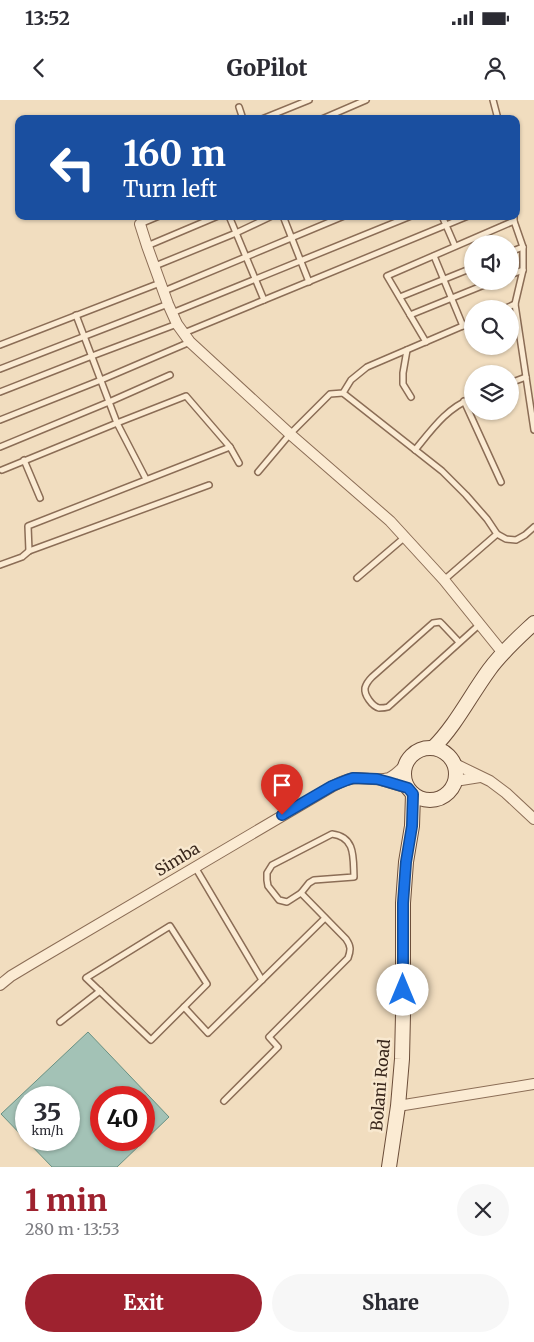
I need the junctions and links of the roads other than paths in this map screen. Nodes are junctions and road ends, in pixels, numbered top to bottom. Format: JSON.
{"nodes":[{"id":1,"x":309,"y":100,"type":"edge"},
{"id":2,"x":366,"y":100,"type":"edge"},
{"id":3,"x":493,"y":100,"type":"edge"},
{"id":4,"x":239,"y":107,"type":"dead end"},
{"id":5,"x":242,"y":115,"type":"edge"},
{"id":6,"x":272,"y":115,"type":"edge"},
{"id":7,"x":331,"y":115,"type":"edge"},
{"id":8,"x":497,"y":115,"type":"edge"},
{"id":9,"x":150,"y":220,"type":"edge"},
{"id":10,"x":209,"y":220,"type":"edge"},
{"id":11,"x":230,"y":220,"type":"edge"},
{"id":12,"x":263,"y":220,"type":"edge"},
{"id":13,"x":284,"y":220,"type":"edge"},
{"id":14,"x":334,"y":220,"type":"edge"},
{"id":15,"x":401,"y":220,"type":"edge"},
{"id":16,"x":444,"y":220,"type":"edge"},
{"id":17,"x":459,"y":220,"type":"edge"},
{"id":18,"x":512,"y":220,"type":"edge"},
{"id":19,"x":514,"y":220,"type":"edge"},
{"id":20,"x":140,"y":224,"type":"joint"},
{"id":21,"x":446,"y":226,"type":"junction"},
{"id":22,"x":236,"y":233,"type":"junction"},
{"id":23,"x":291,"y":238,"type":"junction"},
{"id":24,"x":147,"y":246,"type":"junction"},
{"id":25,"x":455,"y":246,"type":"junction"},
{"id":26,"x":522,"y":247,"type":"junction"},
{"id":27,"x":519,"y":248,"type":"edge"},
{"id":28,"x":434,"y":256,"type":"junction"},
{"id":29,"x":246,"y":257,"type":"junction"},
{"id":30,"x":300,"y":260,"type":"junction"},
{"id":31,"x":154,"y":266,"type":"junction"},
{"id":32,"x":523,"y":270,"type":"junction"},
{"id":33,"x":464,"y":271,"type":"edge"},
{"id":34,"x":519,"y":272,"type":"edge"},
{"id":35,"x":444,"y":279,"type":"junction"},
{"id":36,"x":255,"y":280,"type":"junction"},
{"id":37,"x":309,"y":282,"type":"junction"},
{"id":38,"x":162,"y":287,"type":"junction"},
{"id":39,"x":472,"y":290,"type":"edge"},
{"id":40,"x":400,"y":297,"type":"junction"},
{"id":41,"x":452,"y":298,"type":"junction"},
{"id":42,"x":264,"y":300,"type":"junction"},
{"id":43,"x":516,"y":300,"type":"edge"},
{"id":44,"x":170,"y":308,"type":"junction"},
{"id":45,"x":76,"y":315,"type":"junction"},
{"id":46,"x":410,"y":315,"type":"junction"},
{"id":47,"x":177,"y":324,"type":"junction"},
{"id":48,"x":463,"y":326,"type":"joint"},
{"id":49,"x":519,"y":331,"type":"edge"},
{"id":50,"x":184,"y":334,"type":"junction"},
{"id":51,"x":84,"y":336,"type":"junction"},
{"id":52,"x":190,"y":342,"type":"junction"},
{"id":53,"x":426,"y":342,"type":"junction"},
{"id":54,"x":0,"y":345,"type":"edge"},
{"id":55,"x":407,"y":350,"type":"junction"},
{"id":56,"x":92,"y":356,"type":"junction"},
{"id":57,"x":0,"y":369,"type":"edge"},
{"id":58,"x":170,"y":375,"type":"dead end"},
{"id":59,"x":526,"y":377,"type":"junction"},
{"id":60,"x":101,"y":380,"type":"junction"},
{"id":61,"x":519,"y":380,"type":"edge"},
{"id":62,"x":531,"y":391,"type":"edge"},
{"id":63,"x":0,"y":392,"type":"edge"},
{"id":64,"x":343,"y":393,"type":"junction"},
{"id":65,"x":411,"y":397,"type":"dead end"},
{"id":66,"x":464,"y":401,"type":"edge"},
{"id":67,"x":109,"y":402,"type":"junction"},
{"id":68,"x":0,"y":420,"type":"edge"},
{"id":69,"x":473,"y":420,"type":"edge"},
{"id":70,"x":117,"y":423,"type":"junction"},
{"id":71,"x":534,"y":430,"type":"edge"},
{"id":72,"x":290,"y":434,"type":"junction"},
{"id":73,"x":0,"y":447,"type":"edge"},
{"id":74,"x":230,"y":447,"type":"junction"},
{"id":75,"x":415,"y":450,"type":"junction"},
{"id":76,"x":24,"y":460,"type":"junction"},
{"id":77,"x":239,"y":463,"type":"dead end"},
{"id":78,"x":2,"y":470,"type":"dead end"},
{"id":79,"x":258,"y":472,"type":"dead end"},
{"id":80,"x":146,"y":479,"type":"junction"},
{"id":81,"x":502,"y":482,"type":"dead end"},
{"id":82,"x":209,"y":485,"type":"dead end"},
{"id":83,"x":40,"y":498,"type":"dead end"},
{"id":84,"x":534,"y":527,"type":"edge"},
{"id":85,"x":497,"y":534,"type":"junction"},
{"id":86,"x":405,"y":537,"type":"junction"},
{"id":87,"x":29,"y":551,"type":"junction"},
{"id":88,"x":0,"y":565,"type":"edge"},
{"id":89,"x":357,"y":578,"type":"dead end"},
{"id":90,"x":444,"y":580,"type":"junction"},
{"id":91,"x":534,"y":623,"type":"edge"},
{"id":92,"x":480,"y":624,"type":"junction"},
{"id":93,"x":459,"y":642,"type":"junction"},
{"id":94,"x":503,"y":652,"type":"junction"},
{"id":95,"x":450,"y":728,"type":"junction"},
{"id":96,"x":433,"y":748,"type":"junction"},
{"id":97,"x":450,"y":759,"type":"junction"},
{"id":98,"x":405,"y":765,"type":"junction"},
{"id":99,"x":481,"y":777,"type":"junction"},
{"id":100,"x":377,"y":779,"type":"junction"},
{"id":101,"x":455,"y":781,"type":"junction"},
{"id":102,"x":411,"y":791,"type":"junction"},
{"id":103,"x":427,"y":800,"type":"junction"},
{"id":104,"x":534,"y":819,"type":"edge"},
{"id":105,"x":412,"y":826,"type":"junction"},
{"id":106,"x":195,"y":866,"type":"junction"},
{"id":107,"x":301,"y":893,"type":"junction"},
{"id":108,"x":325,"y":918,"type":"junction"},
{"id":109,"x":262,"y":980,"type":"junction"},
{"id":110,"x":0,"y":985,"type":"edge"},
{"id":111,"x":100,"y":991,"type":"junction"},
{"id":112,"x":184,"y":1007,"type":"junction"},
{"id":113,"x":60,"y":1022,"type":"dead end"},
{"id":114,"x":534,"y":1084,"type":"edge"},
{"id":115,"x":224,"y":1101,"type":"dead end"},
{"id":116,"x":398,"y":1106,"type":"junction"},
{"id":117,"x":389,"y":1167,"type":"edge"}],
"edges":[{"from":1,"to":6,"type":"lane"},
{"from":2,"to":7,"type":"lane"},
{"from":3,"to":8,"type":"lane"},
{"from":4,"to":5,"type":"lane"},
{"from":9,"to":20,"type":"lane"},
{"from":10,"to":24,"type":"lane"},
{"from":11,"to":22,"type":"lane"},
{"from":12,"to":22,"type":"lane"},
{"from":13,"to":23,"type":"lane"},
{"from":14,"to":23,"type":"lane"},
{"from":15,"to":30,"type":"lane"},
{"from":16,"to":21,"type":"lane"},
{"from":17,"to":21,"type":"lane"},
{"from":18,"to":25,"type":"lane"},
{"from":19,"to":26,"type":"lane"},
{"from":20,"to":24,"type":"street"},
{"from":21,"to":25,"type":"lane"},
{"from":21,"to":37,"type":"lane"},
{"from":22,"to":29,"type":"lane"},
{"from":22,"to":31,"type":"lane"},
{"from":23,"to":29,"type":"lane"},
{"from":23,"to":30,"type":"lane"},
{"from":24,"to":31,"type":"street"},
{"from":25,"to":28,"type":"lane"},
{"from":26,"to":27,"type":"lane"},
{"from":26,"to":32,"type":"lane"},
{"from":28,"to":35,"type":"lane"},
{"from":28,"to":40,"type":"lane"},
{"from":29,"to":36,"type":"lane"},
{"from":29,"to":38,"type":"lane"},
{"from":30,"to":36,"type":"lane"},
{"from":30,"to":37,"type":"lane"},
{"from":31,"to":38,"type":"street"},
{"from":32,"to":34,"type":"lane"},
{"from":32,"to":43,"type":"lane"},
{"from":33,"to":35,"type":"lane"},
{"from":35,"to":40,"type":"lane"},
{"from":35,"to":41,"type":"lane"},
{"from":36,"to":42,"type":"lane"},
{"from":36,"to":44,"type":"lane"},
{"from":37,"to":42,"type":"lane"},
{"from":38,"to":44,"type":"street"},
{"from":38,"to":45,"type":"lane"},
{"from":39,"to":41,"type":"lane"},
{"from":40,"to":46,"type":"lane"},
{"from":41,"to":46,"type":"lane"},
{"from":41,"to":48,"type":"lane"},
{"from":42,"to":50,"type":"lane"},
{"from":44,"to":47,"type":"street"},
{"from":44,"to":51,"type":"lane"},
{"from":45,"to":51,"type":"lane"},
{"from":45,"to":54,"type":"lane"},
{"from":46,"to":53,"type":"lane"},
{"from":47,"to":50,"type":"street"},
{"from":47,"to":56,"type":"lane"},
{"from":48,"to":53,"type":"lane"},
{"from":49,"to":59,"type":"lane"},
{"from":50,"to":52,"type":"street"},
{"from":51,"to":56,"type":"lane"},
{"from":51,"to":57,"type":"lane"},
{"from":52,"to":60,"type":"lane"},
{"from":52,"to":72,"type":"street"},
{"from":53,"to":55,"type":"lane"},
{"from":55,"to":64,"type":"lane"},
{"from":55,"to":65,"type":"lane"},
{"from":56,"to":60,"type":"lane"},
{"from":56,"to":63,"type":"lane"},
{"from":58,"to":67,"type":"lane"},
{"from":59,"to":61,"type":"lane"},
{"from":59,"to":62,"type":"lane"},
{"from":60,"to":67,"type":"lane"},
{"from":60,"to":68,"type":"lane"},
{"from":62,"to":71,"type":"lane"},
{"from":64,"to":72,"type":"lane"},
{"from":64,"to":75,"type":"lane"},
{"from":66,"to":75,"type":"lane"},
{"from":67,"to":70,"type":"lane"},
{"from":67,"to":73,"type":"lane"},
{"from":69,"to":81,"type":"lane"},
{"from":70,"to":74,"type":"lane"},
{"from":70,"to":76,"type":"lane"},
{"from":70,"to":80,"type":"lane"},
{"from":72,"to":79,"type":"lane"},
{"from":72,"to":86,"type":"street"},
{"from":74,"to":77,"type":"lane"},
{"from":74,"to":80,"type":"lane"},
{"from":75,"to":85,"type":"lane"},
{"from":76,"to":78,"type":"lane"},
{"from":76,"to":83,"type":"lane"},
{"from":80,"to":87,"type":"lane"},
{"from":82,"to":87,"type":"lane"},
{"from":84,"to":85,"type":"lane"},
{"from":85,"to":90,"type":"lane"},
{"from":86,"to":89,"type":"lane"},
{"from":86,"to":90,"type":"street"},
{"from":87,"to":88,"type":"lane"},
{"from":90,"to":92,"type":"street"},
{"from":91,"to":94,"type":"street"},
{"from":92,"to":93,"type":"lane"},
{"from":92,"to":94,"type":"street"},
{"from":93,"to":93,"type":"lane"},
{"from":94,"to":95,"type":"street"},
{"from":95,"to":96,"type":"street"},
{"from":95,"to":97,"type":"street"},
{"from":96,"to":97,"type":"street"},
{"from":96,"to":98,"type":"street"},
{"from":97,"to":99,"type":"street"},
{"from":97,"to":101,"type":"street"},
{"from":98,"to":100,"type":"street"},
{"from":98,"to":102,"type":"street"},
{"from":99,"to":101,"type":"street"},
{"from":99,"to":104,"type":"street"},
{"from":100,"to":102,"type":"street"},
{"from":100,"to":106,"type":"street","name":"Simba"},
{"from":101,"to":103,"type":"street"},
{"from":102,"to":103,"type":"street"},
{"from":102,"to":105,"type":"street","name":"Bolani Road"},
{"from":103,"to":105,"type":"street","name":"Bolani Road"},
{"from":105,"to":116,"type":"street","name":"Bolani Road"},
{"from":106,"to":109,"type":"lane"},
{"from":106,"to":110,"type":"street","name":"Simba"},
{"from":107,"to":107,"type":"lane"},
{"from":107,"to":108,"type":"lane"},
{"from":108,"to":109,"type":"lane"},
{"from":108,"to":115,"type":"lane"},
{"from":109,"to":112,"type":"lane"},
{"from":111,"to":112,"type":"lane"},
{"from":111,"to":112,"type":"lane"},
{"from":111,"to":113,"type":"lane"},
{"from":114,"to":116,"type":"street"},
{"from":116,"to":117,"type":"street","name":"Bolani Road"}]}
